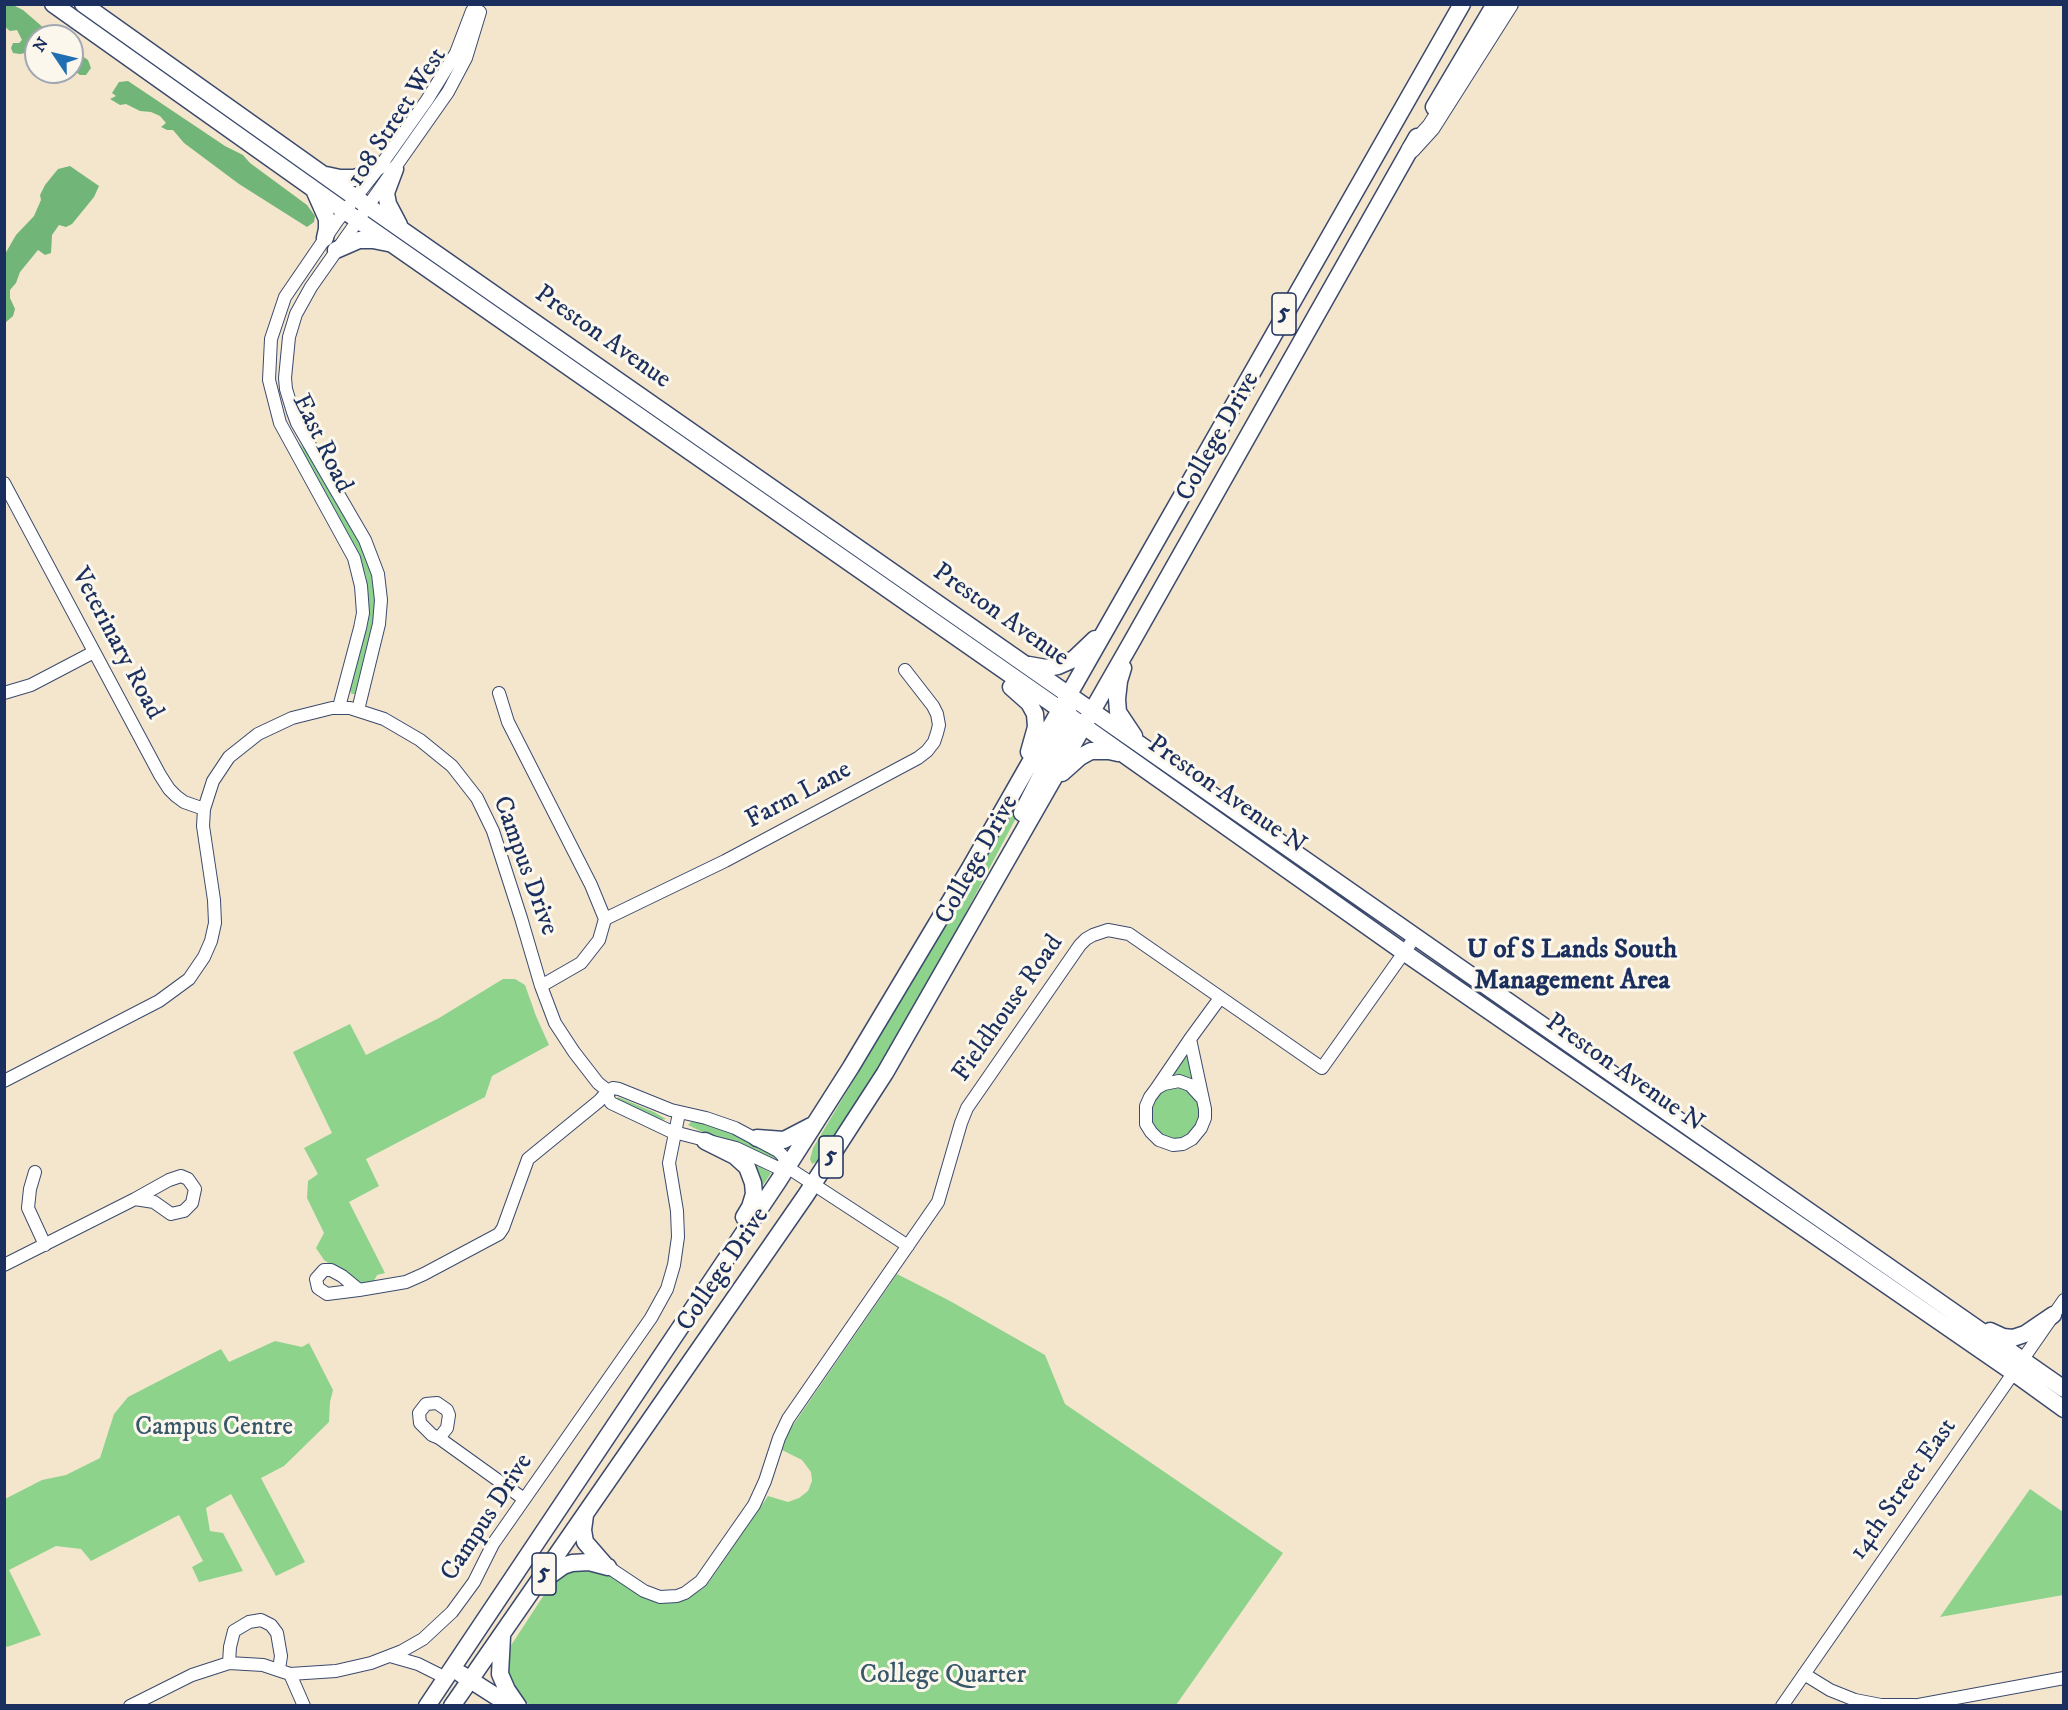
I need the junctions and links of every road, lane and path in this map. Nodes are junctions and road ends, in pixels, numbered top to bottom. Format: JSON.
{"nodes":[{"id":1,"x":52,"y":4,"type":"edge"},
{"id":2,"x":84,"y":4,"type":"edge"},
{"id":3,"x":477,"y":4,"type":"edge"},
{"id":4,"x":1462,"y":4,"type":"edge"},
{"id":5,"x":1495,"y":4,"type":"edge"},
{"id":6,"x":1509,"y":4,"type":"edge"},
{"id":7,"x":1411,"y":149,"type":"junction"},
{"id":8,"x":388,"y":167,"type":"junction"},
{"id":9,"x":325,"y":175,"type":"junction"},
{"id":10,"x":310,"y":187,"type":"junction"},
{"id":11,"x":362,"y":201,"type":"junction"},
{"id":12,"x":351,"y":215,"type":"junction"},
{"id":13,"x":400,"y":228,"type":"junction"},
{"id":14,"x":331,"y":244,"type":"junction"},
{"id":15,"x":392,"y":244,"type":"junction"},
{"id":16,"x":4,"y":483,"type":"edge"},
{"id":17,"x":1146,"y":559,"type":"junction"},
{"id":18,"x":903,"y":600,"type":"junction"},
{"id":19,"x":1108,"y":626,"type":"junction"},
{"id":20,"x":1131,"y":644,"type":"junction"},
{"id":21,"x":94,"y":652,"type":"junction"},
{"id":22,"x":1025,"y":664,"type":"junction"},
{"id":23,"x":906,"y":670,"type":"dead end"},
{"id":24,"x":4,"y":693,"type":"edge"},
{"id":25,"x":499,"y":693,"type":"dead end"},
{"id":26,"x":339,"y":707,"type":"junction"},
{"id":27,"x":358,"y":710,"type":"junction"},
{"id":28,"x":1076,"y":710,"type":"junction"},
{"id":29,"x":1144,"y":748,"type":"junction"},
{"id":30,"x":1125,"y":755,"type":"junction"},
{"id":31,"x":1021,"y":779,"type":"junction"},
{"id":32,"x":1051,"y":783,"type":"junction"},
{"id":33,"x":204,"y":808,"type":"junction"},
{"id":34,"x":605,"y":919,"type":"junction"},
{"id":35,"x":1415,"y":938,"type":"junction"},
{"id":36,"x":1405,"y":953,"type":"junction"},
{"id":37,"x":541,"y":986,"type":"junction"},
{"id":38,"x":1220,"y":998,"type":"junction"},
{"id":39,"x":908,"y":1035,"type":"junction"},
{"id":40,"x":1190,"y":1039,"type":"junction"},
{"id":41,"x":4,"y":1081,"type":"edge"},
{"id":42,"x":1156,"y":1089,"type":"junction"},
{"id":43,"x":608,"y":1091,"type":"junction"},
{"id":44,"x":1202,"y":1099,"type":"junction"},
{"id":45,"x":679,"y":1113,"type":"junction"},
{"id":46,"x":814,"y":1124,"type":"junction"},
{"id":47,"x":674,"y":1133,"type":"junction"},
{"id":48,"x":757,"y":1138,"type":"junction"},
{"id":49,"x":705,"y":1141,"type":"junction"},
{"id":50,"x":787,"y":1167,"type":"junction"},
{"id":51,"x":34,"y":1172,"type":"dead end"},
{"id":52,"x":813,"y":1184,"type":"junction"},
{"id":53,"x":157,"y":1187,"type":"junction"},
{"id":54,"x":135,"y":1199,"type":"junction"},
{"id":55,"x":159,"y":1204,"type":"junction"},
{"id":56,"x":45,"y":1245,"type":"junction"},
{"id":57,"x":908,"y":1246,"type":"junction"},
{"id":58,"x":722,"y":1264,"type":"junction"},
{"id":59,"x":4,"y":1265,"type":"edge"},
{"id":60,"x":359,"y":1290,"type":"junction"},
{"id":61,"x":2064,"y":1300,"type":"edge"},
{"id":62,"x":1946,"y":1307,"type":"junction"},
{"id":63,"x":2053,"y":1315,"type":"junction"},
{"id":64,"x":2018,"y":1366,"type":"junction"},
{"id":65,"x":2064,"y":1389,"type":"edge"},
{"id":66,"x":2064,"y":1409,"type":"edge"},
{"id":67,"x":439,"y":1438,"type":"dead end"},
{"id":68,"x":524,"y":1499,"type":"junction"},
{"id":69,"x":585,"y":1514,"type":"junction"},
{"id":70,"x":608,"y":1567,"type":"junction"},
{"id":71,"x":538,"y":1582,"type":"junction"},
{"id":72,"x":502,"y":1633,"type":"junction"},
{"id":73,"x":390,"y":1656,"type":"junction"},
{"id":74,"x":229,"y":1663,"type":"junction"},
{"id":75,"x":284,"y":1672,"type":"junction"},
{"id":76,"x":449,"y":1673,"type":"junction"},
{"id":77,"x":1804,"y":1674,"type":"junction"},
{"id":78,"x":2064,"y":1678,"type":"edge"},
{"id":79,"x":467,"y":1684,"type":"junction"},
{"id":80,"x":1958,"y":1701,"type":"edge"},
{"id":81,"x":1913,"y":1705,"type":"edge"},
{"id":82,"x":130,"y":1706,"type":"edge"},
{"id":83,"x":304,"y":1706,"type":"edge"},
{"id":84,"x":427,"y":1706,"type":"edge"},
{"id":85,"x":452,"y":1706,"type":"edge"},
{"id":86,"x":494,"y":1706,"type":"edge"},
{"id":87,"x":511,"y":1706,"type":"edge"},
{"id":88,"x":518,"y":1706,"type":"edge"},
{"id":89,"x":1782,"y":1706,"type":"edge"}],
"edges":[{"from":1,"to":10,"type":"main road","name":"Preston Avenue"},
{"from":2,"to":9,"type":"main road","name":"Preston Avenue"},
{"from":3,"to":8,"type":"street","name":"108 Street West"},
{"from":4,"to":17,"type":"main road","name":"College Drive","number":"5"},
{"from":5,"to":7,"type":"main road","name":"College Drive","number":"5"},
{"from":6,"to":7,"type":"highway"},
{"from":7,"to":20,"type":"main road","name":"College Drive","number":"5"},
{"from":8,"to":9,"type":"main road"},
{"from":8,"to":11,"type":"street","name":"108 Street West"},
{"from":8,"to":13,"type":"main road"},
{"from":9,"to":11,"type":"main road","name":"Preston Avenue"},
{"from":10,"to":12,"type":"main road","name":"Preston Avenue"},
{"from":10,"to":14,"type":"main road"},
{"from":11,"to":12,"type":"street","name":"108 Street West"},
{"from":11,"to":13,"type":"main road","name":"Preston Avenue"},
{"from":12,"to":14,"type":"street","name":"East Road"},
{"from":12,"to":15,"type":"main road","name":"Preston Avenue"},
{"from":13,"to":22,"type":"main road","name":"Preston Avenue"},
{"from":14,"to":15,"type":"main road"},
{"from":14,"to":26,"type":"street","name":"East Road"},
{"from":14,"to":27,"type":"street","name":"East Road"},
{"from":15,"to":18,"type":"main road","name":"Preston Avenue"},
{"from":16,"to":21,"type":"street","name":"Veterinary Road"},
{"from":17,"to":19,"type":"main road","name":"College Drive","number":"5"},
{"from":17,"to":28,"type":"main road"},
{"from":18,"to":28,"type":"main road","name":"Preston Avenue"},
{"from":18,"to":31,"type":"main road"},
{"from":19,"to":22,"type":"main road"},
{"from":19,"to":28,"type":"main road","name":"College Drive","number":"5"},
{"from":20,"to":28,"type":"main road","name":"College Drive","number":"5"},
{"from":20,"to":29,"type":"main road"},
{"from":21,"to":24,"type":"street"},
{"from":21,"to":33,"type":"street","name":"Veterinary Road"},
{"from":22,"to":28,"type":"main road","name":"Preston Avenue"},
{"from":23,"to":34,"type":"street","name":"Farm Lane"},
{"from":25,"to":34,"type":"street"},
{"from":26,"to":27,"type":"street","name":"Campus Drive"},
{"from":26,"to":33,"type":"street","name":"Campus Drive"},
{"from":27,"to":37,"type":"street","name":"Campus Drive"},
{"from":28,"to":29,"type":"main road","name":"Preston Avenue N"},
{"from":28,"to":30,"type":"main road","name":"Preston Avenue N"},
{"from":28,"to":31,"type":"main road","name":"College Drive","number":"5"},
{"from":28,"to":32,"type":"main road","name":"College Drive","number":"5"},
{"from":28,"to":39,"type":"main road"},
{"from":29,"to":35,"type":"main road","name":"Preston Avenue N"},
{"from":30,"to":32,"type":"main road"},
{"from":30,"to":36,"type":"main road","name":"Preston Avenue N"},
{"from":31,"to":46,"type":"main road","name":"College Drive","number":"5"},
{"from":32,"to":39,"type":"main road","name":"College Drive","number":"5"},
{"from":33,"to":41,"type":"street","name":"Campus Drive"},
{"from":34,"to":37,"type":"street"},
{"from":35,"to":36,"type":"street","name":"Fieldhouse Road"},
{"from":35,"to":62,"type":"main road","name":"Preston Avenue N"},
{"from":36,"to":38,"type":"street","name":"Fieldhouse Road"},
{"from":36,"to":64,"type":"main road","name":"Preston Avenue N"},
{"from":37,"to":43,"type":"street","name":"Campus Drive"},
{"from":38,"to":40,"type":"street"},
{"from":38,"to":57,"type":"street","name":"Fieldhouse Road"},
{"from":39,"to":52,"type":"main road","name":"College Drive","number":"5"},
{"from":40,"to":42,"type":"street"},
{"from":40,"to":44,"type":"street"},
{"from":42,"to":44,"type":"street"},
{"from":42,"to":44,"type":"street"},
{"from":43,"to":45,"type":"street","name":"Campus Drive"},
{"from":43,"to":47,"type":"street","name":"Campus Drive"},
{"from":43,"to":60,"type":"street"},
{"from":45,"to":47,"type":"street","name":"Campus Drive"},
{"from":45,"to":48,"type":"street","name":"Campus Drive"},
{"from":46,"to":48,"type":"main road"},
{"from":46,"to":50,"type":"main road","name":"College Drive","number":"5"},
{"from":47,"to":49,"type":"street","name":"Campus Drive"},
{"from":47,"to":68,"type":"street","name":"Campus Drive"},
{"from":48,"to":50,"type":"street","name":"Campus Drive"},
{"from":49,"to":50,"type":"street","name":"Campus Drive"},
{"from":49,"to":58,"type":"main road"},
{"from":50,"to":52,"type":"street","name":"Campus Drive"},
{"from":50,"to":58,"type":"main road","name":"College Drive","number":"5"},
{"from":51,"to":56,"type":"street"},
{"from":52,"to":57,"type":"street","name":"Campus Drive"},
{"from":52,"to":69,"type":"main road","name":"College Drive","number":"5"},
{"from":53,"to":54,"type":"street"},
{"from":53,"to":55,"type":"street"},
{"from":53,"to":55,"type":"street"},
{"from":54,"to":55,"type":"street"},
{"from":54,"to":56,"type":"street"},
{"from":56,"to":59,"type":"street"},
{"from":57,"to":70,"type":"street","name":"Fieldhouse Road"},
{"from":58,"to":76,"type":"main road","name":"College Drive","number":"5"},
{"from":60,"to":60,"type":"street"},
{"from":61,"to":63,"type":"street","name":"14th Street East"},
{"from":62,"to":63,"type":"main road"},
{"from":62,"to":64,"type":"main road","name":"Preston Avenue N"},
{"from":63,"to":64,"type":"street","name":"14th Street East"},
{"from":64,"to":65,"type":"main road"},
{"from":64,"to":66,"type":"main road"},
{"from":64,"to":77,"type":"street","name":"14th Street East"},
{"from":67,"to":68,"type":"street"},
{"from":68,"to":73,"type":"street","name":"Campus Drive"},
{"from":69,"to":70,"type":"main road"},
{"from":69,"to":71,"type":"main road","name":"College Drive","number":"5"},
{"from":70,"to":71,"type":"main road"},
{"from":71,"to":72,"type":"main road","name":"College Drive","number":"5"},
{"from":72,"to":79,"type":"main road","name":"College Drive","number":"5"},
{"from":72,"to":88,"type":"main road"},
{"from":73,"to":75,"type":"street","name":"Campus Drive"},
{"from":73,"to":76,"type":"street"},
{"from":74,"to":75,"type":"street","name":"Campus Drive"},
{"from":74,"to":75,"type":"street"},
{"from":74,"to":82,"type":"street","name":"Campus Drive"},
{"from":75,"to":83,"type":"street"},
{"from":76,"to":79,"type":"main road"},
{"from":76,"to":84,"type":"main road","name":"College Drive","number":"5"},
{"from":77,"to":81,"type":"street"},
{"from":77,"to":89,"type":"street","name":"14th Street East"},
{"from":78,"to":80,"type":"street"},
{"from":79,"to":85,"type":"main road","name":"College Drive","number":"5"},
{"from":79,"to":86,"type":"main road"},
{"from":79,"to":87,"type":"main road"},
{"from":80,"to":81,"type":"street"}]}
